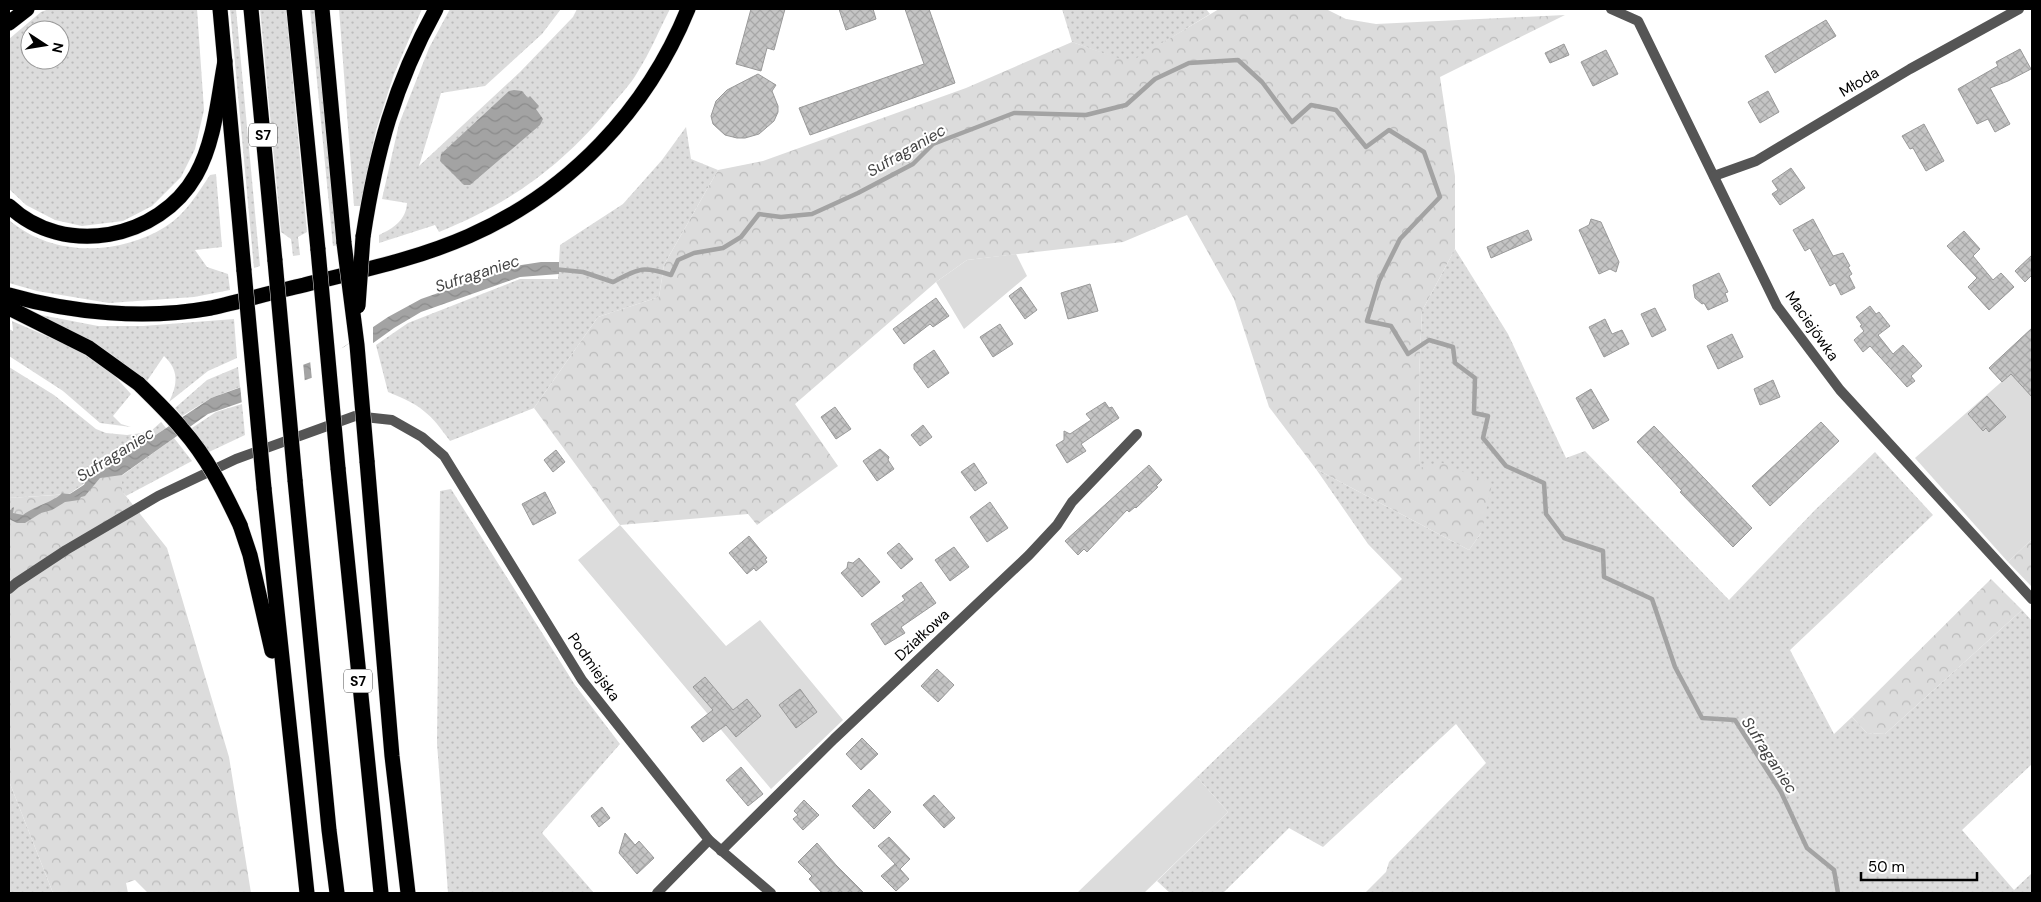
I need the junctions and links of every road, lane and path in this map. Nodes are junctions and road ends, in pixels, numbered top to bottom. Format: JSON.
{"nodes":[{"id":1,"x":27,"y":9,"type":"edge"},
{"id":2,"x":220,"y":9,"type":"edge"},
{"id":3,"x":251,"y":9,"type":"edge"},
{"id":4,"x":294,"y":9,"type":"edge"},
{"id":5,"x":322,"y":9,"type":"edge"},
{"id":6,"x":436,"y":9,"type":"edge"},
{"id":7,"x":688,"y":9,"type":"edge"},
{"id":8,"x":1611,"y":9,"type":"edge"},
{"id":9,"x":2018,"y":9,"type":"edge"},
{"id":10,"x":9,"y":23,"type":"edge"},
{"id":11,"x":225,"y":61,"type":"junction"},
{"id":12,"x":1714,"y":176,"type":"junction"},
{"id":13,"x":9,"y":206,"type":"edge"},
{"id":14,"x":9,"y":294,"type":"edge"},
{"id":15,"x":9,"y":308,"type":"edge"},
{"id":16,"x":357,"y":345,"type":"junction"},
{"id":17,"x":1137,"y":434,"type":"dead end"},
{"id":18,"x":9,"y":589,"type":"edge"},
{"id":19,"x":2032,"y":599,"type":"edge"},
{"id":20,"x":286,"y":708,"type":"junction"},
{"id":21,"x":709,"y":840,"type":"junction"},
{"id":22,"x":721,"y":851,"type":"junction"},
{"id":23,"x":307,"y":893,"type":"edge"},
{"id":24,"x":337,"y":893,"type":"edge"},
{"id":25,"x":381,"y":893,"type":"edge"},
{"id":26,"x":408,"y":893,"type":"edge"},
{"id":27,"x":657,"y":893,"type":"edge"},
{"id":28,"x":771,"y":893,"type":"edge"}],
"edges":[{"from":1,"to":10,"type":"highway"},
{"from":2,"to":11,"type":"highway"},
{"from":3,"to":24,"type":"highway","number":"S7","bridge":true},
{"from":4,"to":25,"type":"highway","number":"S7","bridge":true},
{"from":5,"to":16,"type":"highway","bridge":true},
{"from":6,"to":16,"type":"highway","bridge":true},
{"from":7,"to":14,"type":"highway"},
{"from":8,"to":12,"type":"street","name":"Maciejówka"},
{"from":9,"to":12,"type":"street","name":"Młoda"},
{"from":11,"to":13,"type":"highway"},
{"from":11,"to":20,"type":"highway","bridge":true},
{"from":12,"to":19,"type":"street","name":"Maciejówka"},
{"from":15,"to":20,"type":"highway","bridge":true},
{"from":16,"to":26,"type":"highway","bridge":true},
{"from":17,"to":22,"type":"street","name":"Działkowa"},
{"from":18,"to":21,"type":"street","name":"Podmiejska"},
{"from":20,"to":23,"type":"highway"},
{"from":21,"to":22,"type":"street","name":"Podmiejska"},
{"from":21,"to":27,"type":"street"},
{"from":22,"to":28,"type":"street","name":"Podmiejska"}]}
